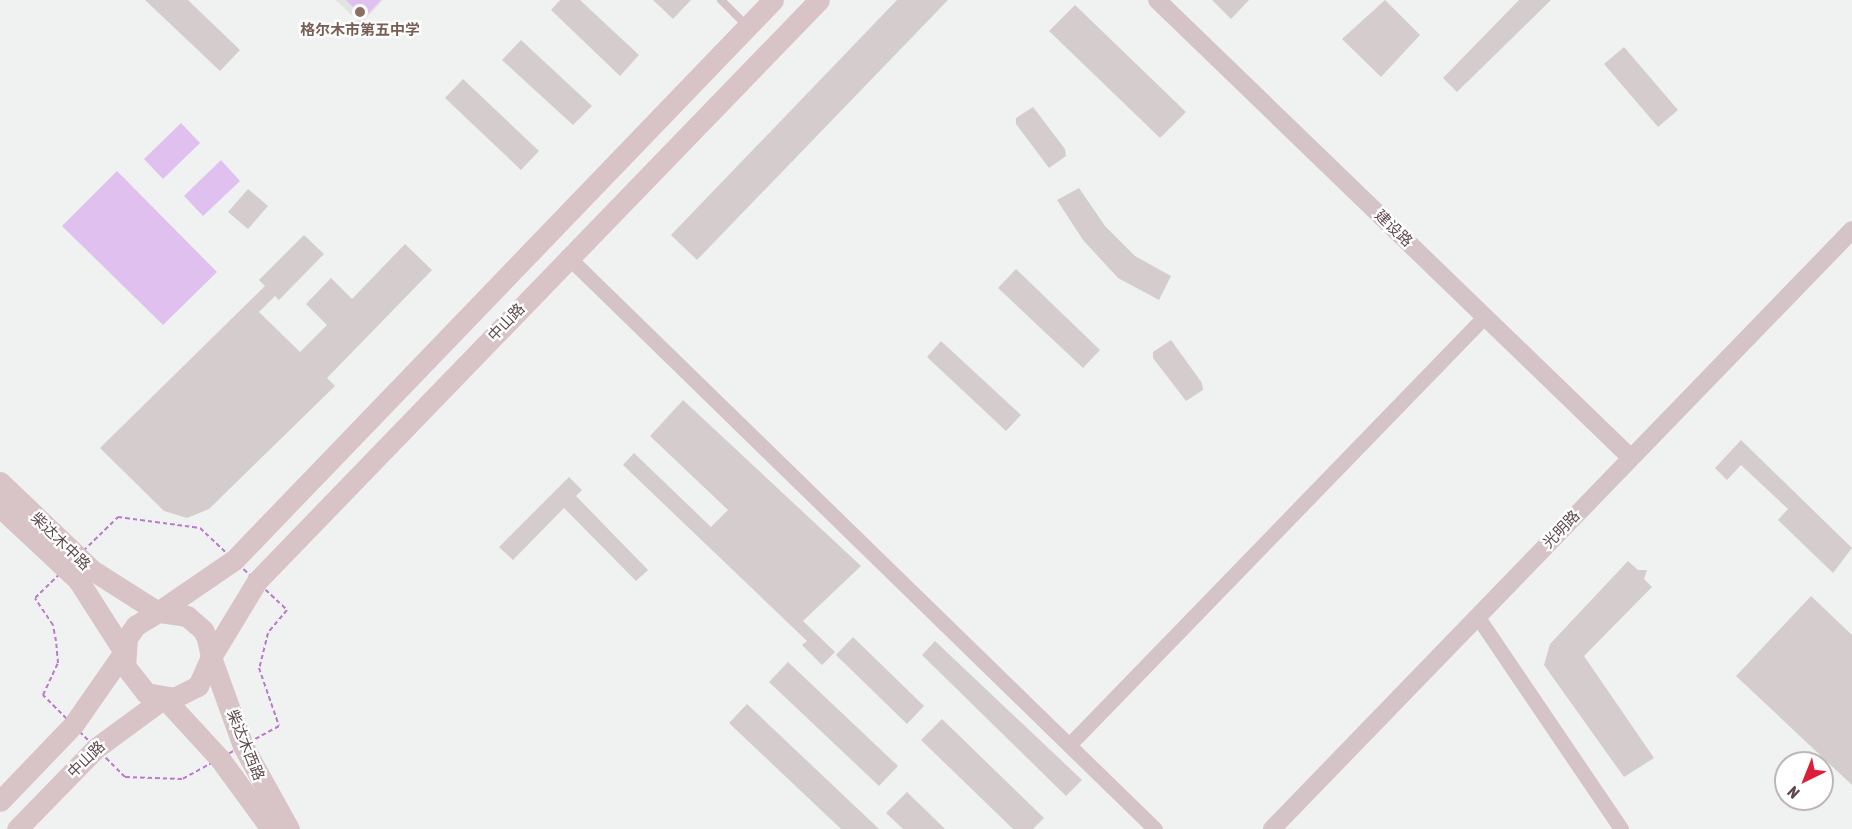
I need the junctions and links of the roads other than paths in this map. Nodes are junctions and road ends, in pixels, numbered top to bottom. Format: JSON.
{"nodes":[{"id":1,"x":721,"y":0,"type":"edge"},
{"id":2,"x":773,"y":0,"type":"edge"},
{"id":3,"x":819,"y":0,"type":"edge"},
{"id":4,"x":1157,"y":0,"type":"edge"},
{"id":5,"x":748,"y":27,"type":"junction"},
{"id":6,"x":1852,"y":230,"type":"edge"},
{"id":7,"x":567,"y":256,"type":"junction"},
{"id":8,"x":1485,"y":316,"type":"junction"},
{"id":9,"x":1630,"y":457,"type":"junction"},
{"id":10,"x":0,"y":482,"type":"edge"},
{"id":11,"x":0,"y":507,"type":"edge"},
{"id":12,"x":71,"y":562,"type":"junction"},
{"id":13,"x":158,"y":612,"type":"junction"},
{"id":14,"x":1477,"y":616,"type":"junction"},
{"id":15,"x":124,"y":652,"type":"junction"},
{"id":16,"x":211,"y":657,"type":"junction"},
{"id":17,"x":164,"y":698,"type":"junction"},
{"id":18,"x":1069,"y":745,"type":"junction"},
{"id":19,"x":0,"y":801,"type":"edge"},
{"id":20,"x":17,"y":829,"type":"edge"},
{"id":21,"x":270,"y":829,"type":"edge"},
{"id":22,"x":290,"y":829,"type":"edge"},
{"id":23,"x":1155,"y":829,"type":"edge"},
{"id":24,"x":1272,"y":829,"type":"edge"},
{"id":25,"x":1622,"y":829,"type":"edge"}],
"edges":[{"from":1,"to":5,"type":"lane"},
{"from":2,"to":5,"type":"main road","name":"中山路"},
{"from":3,"to":7,"type":"main road","name":"中山路"},
{"from":4,"to":8,"type":"street","name":"建设路"},
{"from":5,"to":13,"type":"main road","name":"中山路"},
{"from":6,"to":9,"type":"street","name":"光明路"},
{"from":7,"to":16,"type":"main road","name":"中山路"},
{"from":7,"to":18,"type":"street"},
{"from":8,"to":9,"type":"street","name":"建设路"},
{"from":8,"to":18,"type":"street"},
{"from":9,"to":14,"type":"street","name":"光明路"},
{"from":10,"to":12,"type":"main road","name":"柴达木中路"},
{"from":11,"to":12,"type":"main road","name":"柴达木中路"},
{"from":12,"to":13,"type":"main road","name":"柴达木中路"},
{"from":12,"to":15,"type":"main road","name":"柴达木中路"},
{"from":13,"to":15,"type":"main road"},
{"from":13,"to":16,"type":"main road"},
{"from":14,"to":24,"type":"street","name":"光明路"},
{"from":14,"to":25,"type":"street"},
{"from":15,"to":17,"type":"main road"},
{"from":15,"to":19,"type":"main road"},
{"from":16,"to":17,"type":"main road"},
{"from":16,"to":22,"type":"main road","name":"柴达木西路"},
{"from":17,"to":20,"type":"main road","name":"中山路"},
{"from":17,"to":21,"type":"main road","name":"柴达木西路"},
{"from":18,"to":23,"type":"street"}]}
